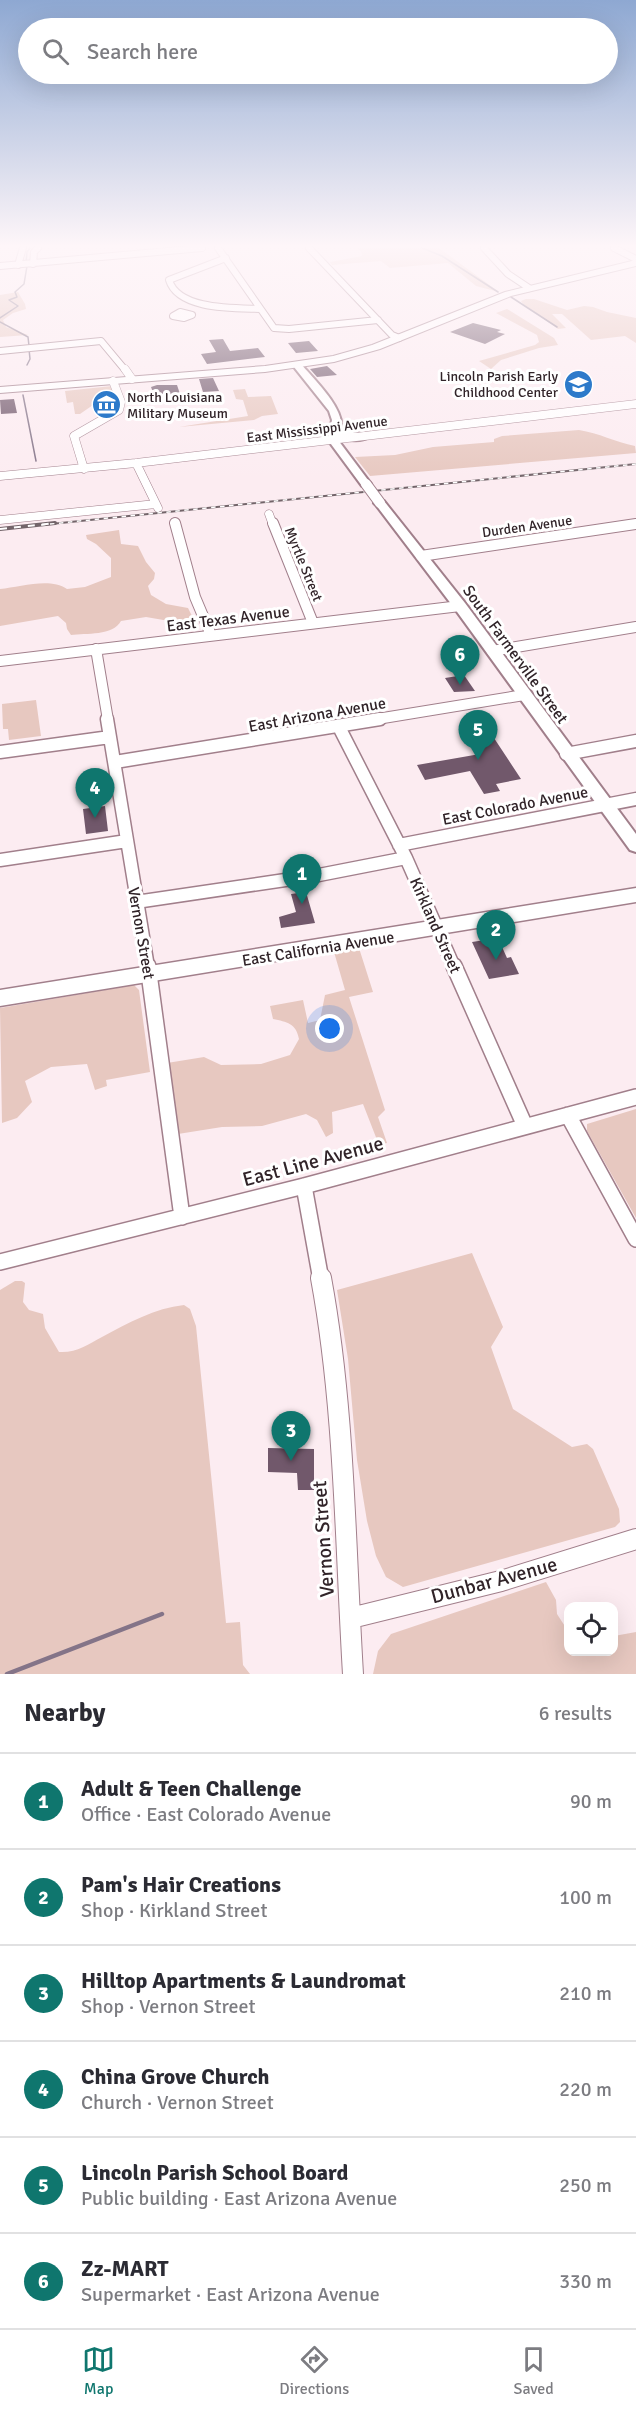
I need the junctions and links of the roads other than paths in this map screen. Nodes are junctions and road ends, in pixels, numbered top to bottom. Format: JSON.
{"nodes":[{"id":1,"x":270,"y":326,"type":"edge"},
{"id":2,"x":309,"y":326,"type":"edge"},
{"id":3,"x":384,"y":326,"type":"edge"},
{"id":4,"x":427,"y":326,"type":"edge"},
{"id":5,"x":399,"y":338,"type":"junction"},
{"id":6,"x":0,"y":351,"type":"edge"},
{"id":7,"x":321,"y":361,"type":"junction"},
{"id":8,"x":297,"y":365,"type":"junction"},
{"id":9,"x":307,"y":378,"type":"junction"},
{"id":10,"x":132,"y":380,"type":"junction"},
{"id":11,"x":113,"y":381,"type":"junction"},
{"id":12,"x":0,"y":390,"type":"edge"},
{"id":13,"x":636,"y":404,"type":"edge"},
{"id":14,"x":335,"y":428,"type":"junction"},
{"id":15,"x":363,"y":437,"type":"junction"},
{"id":16,"x":333,"y":440,"type":"junction"},
{"id":17,"x":136,"y":463,"type":"junction"},
{"id":18,"x":84,"y":469,"type":"junction"},
{"id":19,"x":0,"y":476,"type":"edge"},
{"id":20,"x":269,"y":514,"type":"dead end"},
{"id":21,"x":0,"y":520,"type":"edge"},
{"id":22,"x":175,"y":523,"type":"dead end"},
{"id":23,"x":636,"y":524,"type":"edge"},
{"id":24,"x":421,"y":555,"type":"junction"},
{"id":25,"x":460,"y":606,"type":"junction"},
{"id":26,"x":313,"y":623,"type":"junction"},
{"id":27,"x":636,"y":627,"type":"edge"},
{"id":28,"x":211,"y":635,"type":"junction"},
{"id":29,"x":96,"y":650,"type":"junction"},
{"id":30,"x":492,"y":651,"type":"junction"},
{"id":31,"x":0,"y":661,"type":"edge"},
{"id":32,"x":524,"y":695,"type":"junction"},
{"id":33,"x":339,"y":727,"type":"junction"},
{"id":34,"x":111,"y":737,"type":"junction"},
{"id":35,"x":636,"y":741,"type":"edge"},
{"id":36,"x":0,"y":752,"type":"edge"},
{"id":37,"x":566,"y":754,"type":"junction"},
{"id":38,"x":115,"y":762,"type":"junction"},
{"id":39,"x":636,"y":799,"type":"edge"},
{"id":40,"x":604,"y":805,"type":"junction"},
{"id":41,"x":127,"y":841,"type":"junction"},
{"id":42,"x":399,"y":844,"type":"junction"},
{"id":43,"x":636,"y":846,"type":"edge"},
{"id":44,"x":406,"y":858,"type":"junction"},
{"id":45,"x":0,"y":860,"type":"edge"},
{"id":46,"x":636,"y":895,"type":"edge"},
{"id":47,"x":136,"y":902,"type":"junction"},
{"id":48,"x":437,"y":929,"type":"junction"},
{"id":49,"x":149,"y":974,"type":"junction"},
{"id":50,"x":0,"y":999,"type":"edge"},
{"id":51,"x":636,"y":1097,"type":"edge"},
{"id":52,"x":568,"y":1115,"type":"junction"},
{"id":53,"x":525,"y":1126,"type":"junction"},
{"id":54,"x":304,"y":1186,"type":"junction"},
{"id":55,"x":182,"y":1217,"type":"junction"},
{"id":56,"x":636,"y":1239,"type":"edge"},
{"id":57,"x":0,"y":1262,"type":"edge"},
{"id":58,"x":636,"y":1539,"type":"edge"},
{"id":59,"x":351,"y":1618,"type":"junction"},
{"id":60,"x":353,"y":1674,"type":"edge"}],
"edges":[{"from":1,"to":2,"type":"street"},
{"from":3,"to":5,"type":"street"},
{"from":4,"to":5,"type":"main road"},
{"from":5,"to":7,"type":"main road"},
{"from":6,"to":10,"type":"street"},
{"from":7,"to":8,"type":"main road"},
{"from":7,"to":9,"type":"street"},
{"from":8,"to":9,"type":"street"},
{"from":8,"to":10,"type":"main road"},
{"from":9,"to":14,"type":"street"},
{"from":10,"to":11,"type":"main road"},
{"from":11,"to":12,"type":"main road"},
{"from":11,"to":18,"type":"street"},
{"from":13,"to":15,"type":"street","name":"East Mississippi Avenue"},
{"from":14,"to":15,"type":"street"},
{"from":14,"to":16,"type":"street"},
{"from":15,"to":16,"type":"street","name":"East Mississippi Avenue"},
{"from":16,"to":17,"type":"street","name":"East Mississippi Avenue"},
{"from":16,"to":24,"type":"street","name":"South Farmerville Street","bridge":true},
{"from":17,"to":18,"type":"street","name":"East Mississippi Avenue"},
{"from":17,"to":21,"type":"street"},
{"from":18,"to":19,"type":"street","name":"East Mississippi Avenue"},
{"from":20,"to":26,"type":"street","name":"Myrtle Street"},
{"from":22,"to":28,"type":"street"},
{"from":23,"to":24,"type":"street","name":"Durden Avenue"},
{"from":24,"to":25,"type":"street","name":"South Farmerville Street"},
{"from":25,"to":26,"type":"street","name":"East Texas Avenue"},
{"from":25,"to":30,"type":"street","name":"South Farmerville Street"},
{"from":26,"to":28,"type":"street","name":"East Texas Avenue"},
{"from":27,"to":30,"type":"street"},
{"from":28,"to":29,"type":"street","name":"East Texas Avenue"},
{"from":29,"to":31,"type":"street","name":"East Texas Avenue"},
{"from":29,"to":34,"type":"street","name":"Vernon Street"},
{"from":30,"to":32,"type":"street","name":"South Farmerville Street"},
{"from":32,"to":33,"type":"street","name":"East Arizona Avenue"},
{"from":32,"to":37,"type":"street","name":"South Farmerville Street"},
{"from":33,"to":38,"type":"street","name":"East Arizona Avenue"},
{"from":33,"to":42,"type":"street","name":"Kirkland Street"},
{"from":34,"to":36,"type":"street"},
{"from":34,"to":38,"type":"street","name":"Vernon Street"},
{"from":35,"to":37,"type":"street"},
{"from":37,"to":40,"type":"street","name":"South Farmerville Street"},
{"from":38,"to":41,"type":"street","name":"Vernon Street"},
{"from":39,"to":40,"type":"street","name":"East Colorado Avenue"},
{"from":40,"to":42,"type":"street","name":"East Colorado Avenue"},
{"from":40,"to":43,"type":"street","name":"South Farmerville Street"},
{"from":41,"to":45,"type":"street"},
{"from":41,"to":47,"type":"street","name":"Vernon Street"},
{"from":42,"to":44,"type":"street","name":"Kirkland Street"},
{"from":44,"to":47,"type":"street"},
{"from":44,"to":48,"type":"street","name":"Kirkland Street"},
{"from":46,"to":48,"type":"main road","name":"East California Avenue"},
{"from":47,"to":49,"type":"street","name":"Vernon Street"},
{"from":48,"to":49,"type":"main road","name":"East California Avenue"},
{"from":48,"to":53,"type":"street","name":"Kirkland Street"},
{"from":49,"to":50,"type":"main road","name":"East California Avenue"},
{"from":49,"to":55,"type":"street","name":"Vernon Street"},
{"from":51,"to":52,"type":"street","name":"East Line Avenue"},
{"from":52,"to":53,"type":"street","name":"East Line Avenue"},
{"from":52,"to":56,"type":"street"},
{"from":53,"to":54,"type":"street","name":"East Line Avenue"},
{"from":54,"to":55,"type":"street","name":"East Line Avenue"},
{"from":54,"to":59,"type":"street","name":"Vernon Street"},
{"from":55,"to":57,"type":"street","name":"East Line Avenue"},
{"from":58,"to":59,"type":"street","name":"Dunbar Avenue"},
{"from":59,"to":60,"type":"street","name":"Vernon Street"}]}
